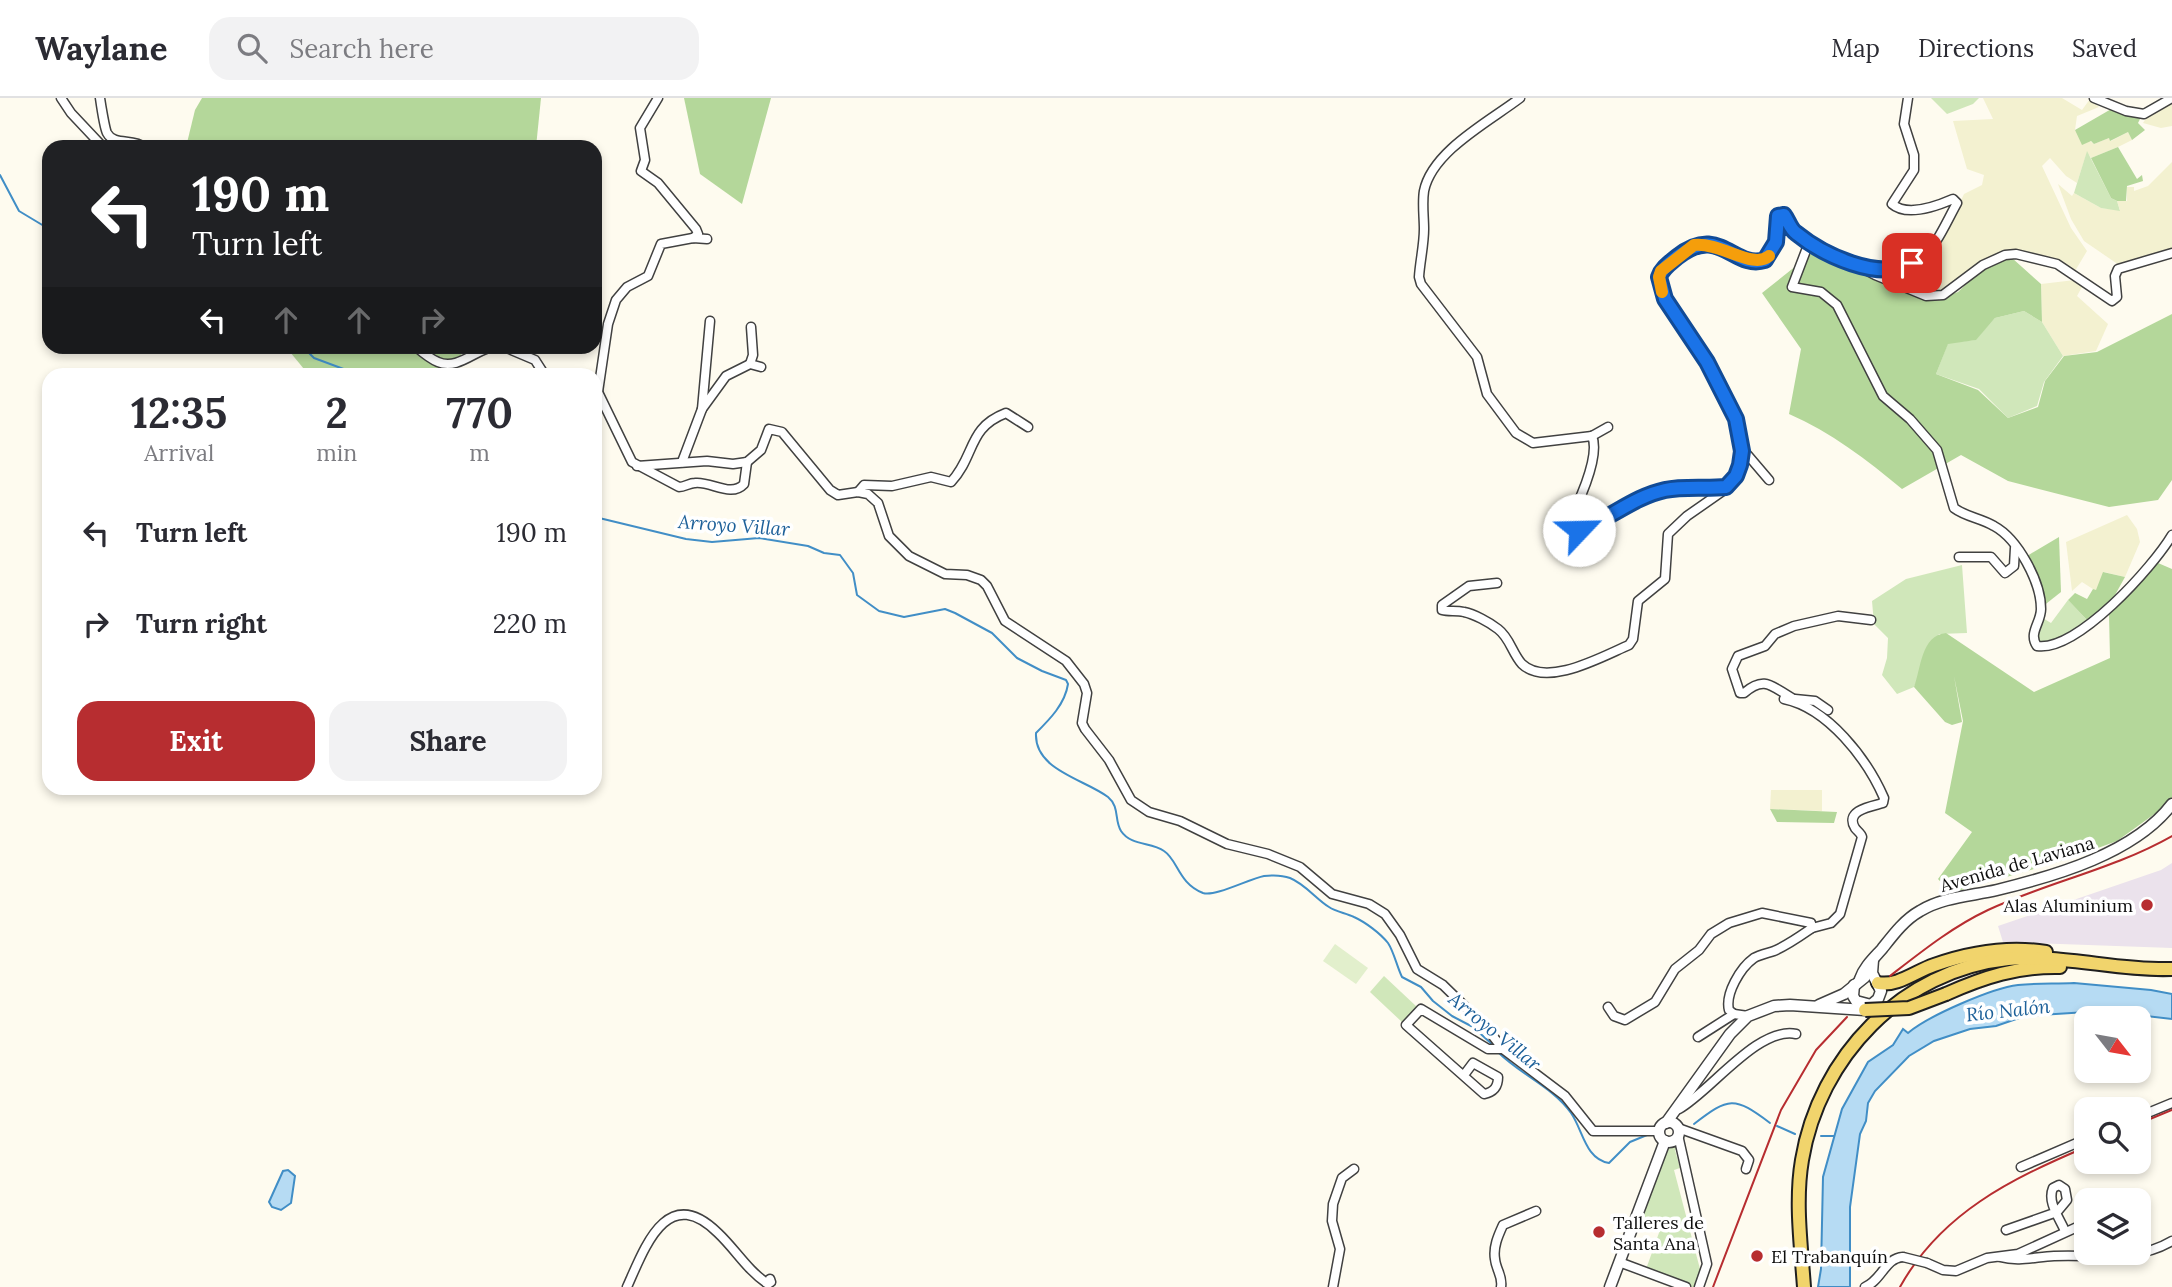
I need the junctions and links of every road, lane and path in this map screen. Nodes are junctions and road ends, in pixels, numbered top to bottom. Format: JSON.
{"nodes":[{"id":1,"x":61,"y":98,"type":"edge"},
{"id":2,"x":100,"y":98,"type":"edge"},
{"id":3,"x":658,"y":98,"type":"edge"},
{"id":4,"x":1520,"y":98,"type":"edge"},
{"id":5,"x":1908,"y":98,"type":"edge"},
{"id":6,"x":2094,"y":98,"type":"edge"},
{"id":7,"x":2172,"y":98,"type":"edge"},
{"id":8,"x":97,"y":140,"type":"edge"},
{"id":9,"x":117,"y":140,"type":"edge"},
{"id":10,"x":693,"y":239,"type":"junction"},
{"id":11,"x":707,"y":239,"type":"dead end"},
{"id":12,"x":1810,"y":240,"type":"junction"},
{"id":13,"x":2172,"y":253,"type":"edge"},
{"id":14,"x":1858,"y":266,"type":"junction"},
{"id":15,"x":710,"y":321,"type":"dead end"},
{"id":16,"x":751,"y":327,"type":"dead end"},
{"id":17,"x":426,"y":354,"type":"edge"},
{"id":18,"x":475,"y":354,"type":"edge"},
{"id":19,"x":524,"y":354,"type":"edge"},
{"id":20,"x":750,"y":364,"type":"junction"},
{"id":21,"x":761,"y":367,"type":"dead end"},
{"id":22,"x":542,"y":368,"type":"edge"},
{"id":23,"x":600,"y":368,"type":"edge"},
{"id":24,"x":602,"y":402,"type":"edge"},
{"id":25,"x":702,"y":409,"type":"junction"},
{"id":26,"x":1028,"y":427,"type":"dead end"},
{"id":27,"x":1608,"y":427,"type":"dead end"},
{"id":28,"x":1592,"y":436,"type":"junction"},
{"id":29,"x":1740,"y":446,"type":"junction"},
{"id":30,"x":682,"y":462,"type":"junction"},
{"id":31,"x":747,"y":462,"type":"junction"},
{"id":32,"x":637,"y":466,"type":"junction"},
{"id":33,"x":1769,"y":480,"type":"dead end"},
{"id":34,"x":1726,"y":487,"type":"junction"},
{"id":35,"x":858,"y":492,"type":"junction"},
{"id":36,"x":2172,"y":535,"type":"edge"},
{"id":37,"x":2015,"y":548,"type":"junction"},
{"id":38,"x":1959,"y":557,"type":"dead end"},
{"id":39,"x":1497,"y":583,"type":"dead end"},
{"id":40,"x":1871,"y":620,"type":"dead end"},
{"id":41,"x":1790,"y":700,"type":"junction"},
{"id":42,"x":1828,"y":710,"type":"dead end"},
{"id":43,"x":2172,"y":804,"type":"edge"},
{"id":44,"x":1812,"y":928,"type":"junction"},
{"id":45,"x":1874,"y":958,"type":"junction"},
{"id":46,"x":2115,"y":966,"type":"junction"},
{"id":47,"x":2143,"y":969,"type":"junction"},
{"id":48,"x":2172,"y":969,"type":"edge"},
{"id":49,"x":1876,"y":981,"type":"junction"},
{"id":50,"x":1857,"y":982,"type":"junction"},
{"id":51,"x":1864,"y":1005,"type":"junction"},
{"id":52,"x":1608,"y":1007,"type":"dead end"},
{"id":53,"x":1815,"y":1007,"type":"junction"},
{"id":54,"x":1734,"y":1014,"type":"junction"},
{"id":55,"x":1748,"y":1016,"type":"junction"},
{"id":56,"x":1796,"y":1034,"type":"dead end"},
{"id":57,"x":1698,"y":1037,"type":"dead end"},
{"id":58,"x":1502,"y":1049,"type":"junction"},
{"id":59,"x":1464,"y":1075,"type":"dead end"},
{"id":60,"x":2172,"y":1103,"type":"edge"},
{"id":61,"x":1681,"y":1105,"type":"junction"},
{"id":62,"x":2151,"y":1112,"type":"edge"},
{"id":63,"x":1672,"y":1134,"type":"junction"},
{"id":64,"x":2074,"y":1144,"type":"edge"},
{"id":65,"x":2021,"y":1167,"type":"dead end"},
{"id":66,"x":1354,"y":1169,"type":"dead end"},
{"id":67,"x":1746,"y":1169,"type":"dead end"},
{"id":68,"x":1536,"y":1211,"type":"dead end"},
{"id":69,"x":2074,"y":1228,"type":"edge"},
{"id":70,"x":2006,"y":1230,"type":"dead end"},
{"id":71,"x":2065,"y":1231,"type":"junction"},
{"id":72,"x":2172,"y":1241,"type":"edge"},
{"id":73,"x":2000,"y":1257,"type":"junction"},
{"id":74,"x":1619,"y":1262,"type":"junction"},
{"id":75,"x":1657,"y":1276,"type":"junction"},
{"id":76,"x":1502,"y":1282,"type":"edge"},
{"id":77,"x":769,"y":1283,"type":"edge"},
{"id":78,"x":627,"y":1287,"type":"edge"},
{"id":79,"x":1333,"y":1287,"type":"edge"},
{"id":80,"x":1610,"y":1287,"type":"edge"},
{"id":81,"x":1653,"y":1287,"type":"edge"},
{"id":82,"x":1686,"y":1287,"type":"edge"},
{"id":83,"x":1699,"y":1287,"type":"edge"},
{"id":84,"x":1804,"y":1287,"type":"edge"},
{"id":85,"x":1865,"y":1287,"type":"edge"}],
"edges":[{"from":1,"to":8,"type":"street"},
{"from":2,"to":9,"type":"street"},
{"from":3,"to":10,"type":"street"},
{"from":4,"to":28,"type":"street"},
{"from":5,"to":14,"type":"street"},
{"from":6,"to":7,"type":"street"},
{"from":10,"to":11,"type":"street"},
{"from":10,"to":23,"type":"street"},
{"from":12,"to":14,"type":"street"},
{"from":12,"to":29,"type":"street"},
{"from":12,"to":37,"type":"street"},
{"from":13,"to":14,"type":"street"},
{"from":15,"to":25,"type":"street"},
{"from":16,"to":20,"type":"street"},
{"from":17,"to":18,"type":"street"},
{"from":19,"to":22,"type":"street"},
{"from":20,"to":21,"type":"street"},
{"from":20,"to":25,"type":"street"},
{"from":24,"to":32,"type":"street"},
{"from":25,"to":30,"type":"street"},
{"from":26,"to":35,"type":"street"},
{"from":27,"to":28,"type":"street"},
{"from":28,"to":34,"type":"street"},
{"from":29,"to":33,"type":"street"},
{"from":29,"to":34,"type":"street"},
{"from":30,"to":31,"type":"street"},
{"from":30,"to":32,"type":"street"},
{"from":31,"to":32,"type":"street"},
{"from":31,"to":35,"type":"street"},
{"from":34,"to":39,"type":"street"},
{"from":35,"to":58,"type":"street"},
{"from":36,"to":37,"type":"street"},
{"from":37,"to":38,"type":"street"},
{"from":40,"to":41,"type":"street"},
{"from":41,"to":42,"type":"street"},
{"from":41,"to":44,"type":"street"},
{"from":43,"to":45,"type":"street","name":"Avenida de Laviana"},
{"from":44,"to":52,"type":"street"},
{"from":44,"to":54,"type":"street"},
{"from":45,"to":49,"type":"street"},
{"from":45,"to":50,"type":"street","name":"Avenida de Laviana"},
{"from":46,"to":47,"type":"main road"},
{"from":46,"to":49,"type":"main road"},
{"from":46,"to":84,"type":"main road"},
{"from":47,"to":48,"type":"main road"},
{"from":47,"to":51,"type":"main road","bridge":true},
{"from":49,"to":50,"type":"street"},
{"from":49,"to":51,"type":"street"},
{"from":50,"to":51,"type":"street"},
{"from":50,"to":53,"type":"street"},
{"from":51,"to":53,"type":"street"},
{"from":53,"to":55,"type":"street"},
{"from":54,"to":55,"type":"street"},
{"from":54,"to":57,"type":"street"},
{"from":55,"to":61,"type":"street"},
{"from":56,"to":61,"type":"street"},
{"from":58,"to":59,"type":"street"},
{"from":58,"to":63,"type":"street"},
{"from":60,"to":62,"type":"street"},
{"from":61,"to":63,"type":"street"},
{"from":63,"to":67,"type":"street"},
{"from":63,"to":74,"type":"street"},
{"from":63,"to":83,"type":"street"},
{"from":64,"to":65,"type":"street"},
{"from":66,"to":79,"type":"street"},
{"from":68,"to":76,"type":"street"},
{"from":69,"to":71,"type":"street"},
{"from":70,"to":71,"type":"street"},
{"from":71,"to":73,"type":"street"},
{"from":72,"to":73,"type":"street"},
{"from":73,"to":85,"type":"street","bridge":true},
{"from":74,"to":75,"type":"street"},
{"from":74,"to":80,"type":"street"},
{"from":75,"to":81,"type":"street"},
{"from":75,"to":82,"type":"street"},
{"from":77,"to":78,"type":"street"}]}
